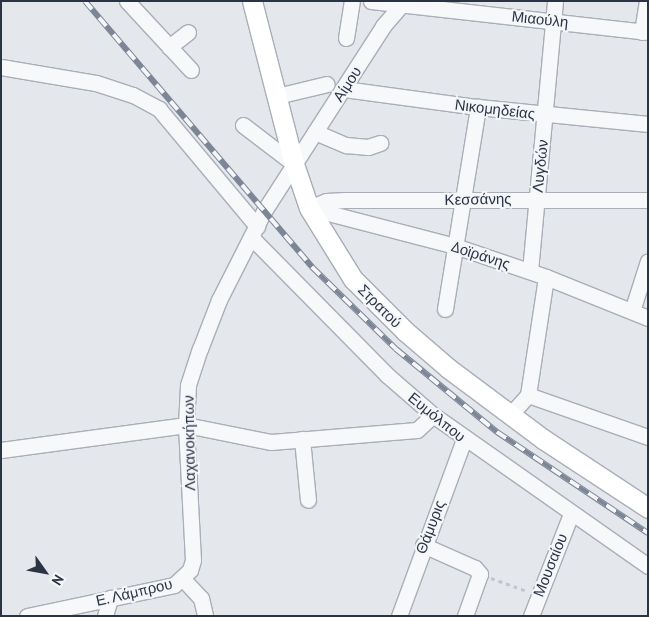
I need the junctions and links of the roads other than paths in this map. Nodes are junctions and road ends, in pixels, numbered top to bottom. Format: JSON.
{"nodes":[{"id":1,"x":127,"y":1,"type":"edge"},
{"id":2,"x":252,"y":1,"type":"edge"},
{"id":3,"x":352,"y":1,"type":"edge"},
{"id":4,"x":371,"y":1,"type":"edge"},
{"id":5,"x":556,"y":1,"type":"edge"},
{"id":6,"x":647,"y":1,"type":"edge"},
{"id":7,"x":401,"y":5,"type":"junction"},
{"id":8,"x":553,"y":19,"type":"junction"},
{"id":9,"x":188,"y":32,"type":"dead end"},
{"id":10,"x":645,"y":32,"type":"edge"},
{"id":11,"x":346,"y":38,"type":"dead end"},
{"id":12,"x":169,"y":47,"type":"junction"},
{"id":13,"x":2,"y":69,"type":"edge"},
{"id":14,"x":191,"y":70,"type":"dead end"},
{"id":15,"x":327,"y":84,"type":"dead end"},
{"id":16,"x":344,"y":89,"type":"junction"},
{"id":17,"x":277,"y":96,"type":"junction"},
{"id":18,"x":478,"y":107,"type":"junction"},
{"id":19,"x":545,"y":115,"type":"junction"},
{"id":20,"x":648,"y":124,"type":"edge"},
{"id":21,"x":243,"y":125,"type":"dead end"},
{"id":22,"x":315,"y":132,"type":"junction"},
{"id":23,"x":380,"y":143,"type":"dead end"},
{"id":24,"x":294,"y":164,"type":"junction"},
{"id":25,"x":537,"y":198,"type":"junction"},
{"id":26,"x":463,"y":200,"type":"junction"},
{"id":27,"x":648,"y":200,"type":"edge"},
{"id":28,"x":309,"y":208,"type":"junction"},
{"id":29,"x":254,"y":231,"type":"junction"},
{"id":30,"x":455,"y":246,"type":"junction"},
{"id":31,"x":648,"y":261,"type":"edge"},
{"id":32,"x":530,"y":271,"type":"junction"},
{"id":33,"x":546,"y":277,"type":"junction"},
{"id":34,"x":445,"y":309,"type":"dead end"},
{"id":35,"x":632,"y":311,"type":"junction"},
{"id":36,"x":648,"y":318,"type":"edge"},
{"id":37,"x":528,"y":395,"type":"junction"},
{"id":38,"x":433,"y":415,"type":"junction"},
{"id":39,"x":510,"y":415,"type":"junction"},
{"id":40,"x":186,"y":425,"type":"junction"},
{"id":41,"x":648,"y":437,"type":"edge"},
{"id":42,"x":302,"y":439,"type":"junction"},
{"id":43,"x":464,"y":439,"type":"junction"},
{"id":44,"x":1,"y":450,"type":"edge"},
{"id":45,"x":308,"y":500,"type":"dead end"},
{"id":46,"x":648,"y":508,"type":"edge"},
{"id":47,"x":571,"y":514,"type":"junction"},
{"id":48,"x":423,"y":545,"type":"junction"},
{"id":49,"x":648,"y":566,"type":"edge"},
{"id":50,"x":183,"y":579,"type":"junction"},
{"id":51,"x":110,"y":598,"type":"junction"},
{"id":52,"x":27,"y":616,"type":"edge"},
{"id":53,"x":105,"y":616,"type":"edge"},
{"id":54,"x":205,"y":616,"type":"edge"},
{"id":55,"x":399,"y":616,"type":"edge"},
{"id":56,"x":465,"y":616,"type":"edge"},
{"id":57,"x":531,"y":616,"type":"edge"}],
"edges":[{"from":1,"to":12,"type":"street"},
{"from":2,"to":17,"type":"main road","name":"Στρατού"},
{"from":3,"to":11,"type":"street"},
{"from":4,"to":7,"type":"street","name":"Μιαούλη"},
{"from":5,"to":8,"type":"street","name":"Λυγδών"},
{"from":6,"to":10,"type":"street"},
{"from":7,"to":8,"type":"street","name":"Μιαούλη"},
{"from":7,"to":16,"type":"street","name":"Αίμου"},
{"from":8,"to":10,"type":"street","name":"Μιαούλη"},
{"from":8,"to":19,"type":"street","name":"Λυγδών"},
{"from":9,"to":12,"type":"street"},
{"from":12,"to":14,"type":"street"},
{"from":13,"to":29,"type":"street","name":"Ευμόλπου"},
{"from":15,"to":17,"type":"street"},
{"from":16,"to":18,"type":"street","name":"Νικομηδείας"},
{"from":16,"to":22,"type":"street","name":"Αίμου"},
{"from":17,"to":24,"type":"main road","name":"Στρατού"},
{"from":18,"to":19,"type":"street","name":"Νικομηδείας"},
{"from":18,"to":26,"type":"street"},
{"from":19,"to":20,"type":"street","name":"Νικομηδείας"},
{"from":19,"to":25,"type":"street","name":"Λυγδών"},
{"from":21,"to":24,"type":"street"},
{"from":22,"to":23,"type":"street"},
{"from":22,"to":24,"type":"street","name":"Αίμου"},
{"from":24,"to":28,"type":"main road","name":"Στρατού"},
{"from":24,"to":29,"type":"street","name":"Λαχανοκήπων"},
{"from":25,"to":26,"type":"street","name":"Κεσσάνης"},
{"from":25,"to":27,"type":"street","name":"Κεσσάνης"},
{"from":25,"to":32,"type":"street","name":"Λυγδών"},
{"from":26,"to":28,"type":"street","name":"Κεσσάνης"},
{"from":26,"to":30,"type":"street"},
{"from":28,"to":30,"type":"street","name":"Δοϊράνης"},
{"from":28,"to":39,"type":"main road","name":"Στρατού"},
{"from":29,"to":38,"type":"street","name":"Ευμόλπου"},
{"from":29,"to":40,"type":"street","name":"Λαχανοκήπων"},
{"from":30,"to":32,"type":"street","name":"Δοϊράνης"},
{"from":30,"to":34,"type":"street"},
{"from":31,"to":35,"type":"street"},
{"from":32,"to":33,"type":"street","name":"Δοϊράνης"},
{"from":33,"to":35,"type":"street","name":"Δοϊράνης"},
{"from":33,"to":37,"type":"street"},
{"from":35,"to":36,"type":"street","name":"Δοϊράνης"},
{"from":37,"to":39,"type":"street"},
{"from":37,"to":41,"type":"street"},
{"from":38,"to":42,"type":"street"},
{"from":38,"to":43,"type":"street","name":"Ευμόλπου"},
{"from":39,"to":46,"type":"main road","name":"Στρατού"},
{"from":40,"to":42,"type":"street"},
{"from":40,"to":44,"type":"street"},
{"from":40,"to":50,"type":"street","name":"Λαχανοκήπων"},
{"from":42,"to":45,"type":"street"},
{"from":43,"to":47,"type":"street","name":"Ευμόλπου"},
{"from":43,"to":48,"type":"street","name":"Θάμυρις"},
{"from":47,"to":49,"type":"street","name":"Ευμόλπου"},
{"from":47,"to":57,"type":"street","name":"Μουσαίου"},
{"from":48,"to":55,"type":"street","name":"Θάμυρις"},
{"from":48,"to":56,"type":"street"},
{"from":50,"to":51,"type":"street","name":"Ε. Λάμπρου"},
{"from":50,"to":54,"type":"street"},
{"from":51,"to":52,"type":"street","name":"Ε. Λάμπρου"},
{"from":51,"to":53,"type":"street"}]}
